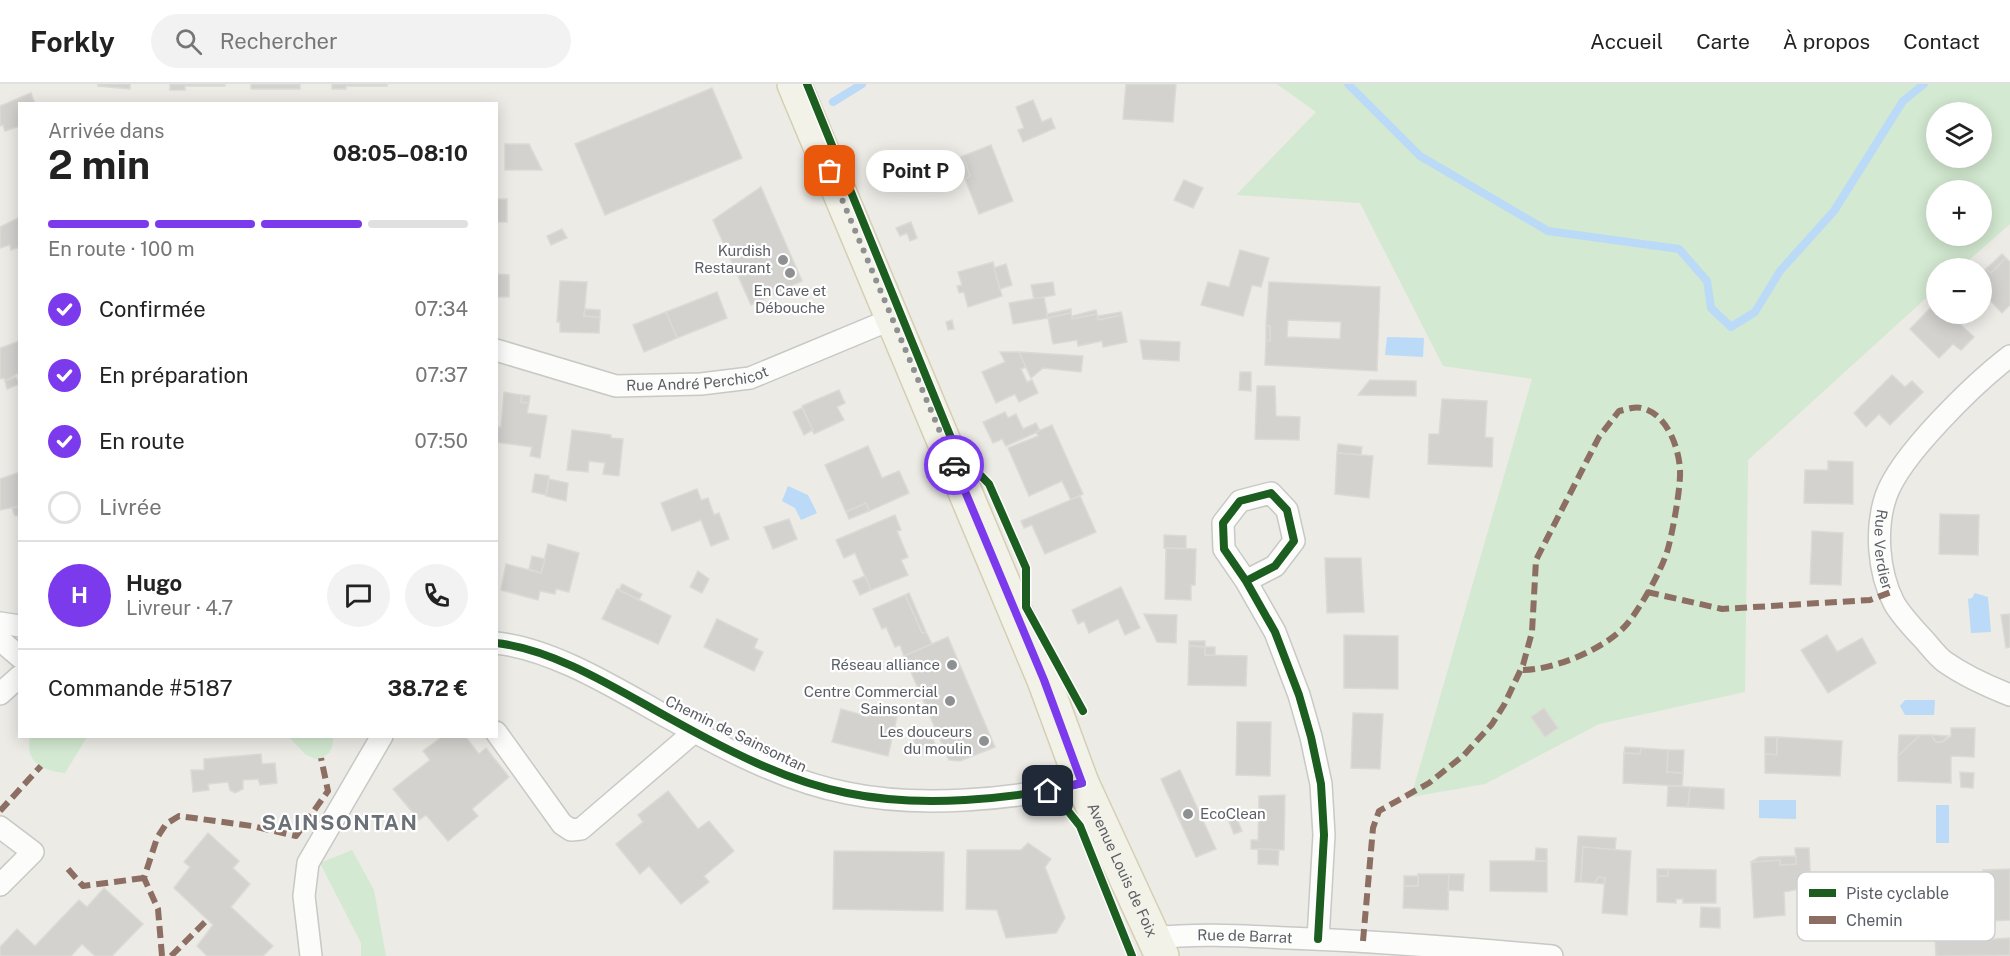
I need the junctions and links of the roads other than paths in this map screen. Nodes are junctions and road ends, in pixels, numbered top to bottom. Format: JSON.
{"nodes":[{"id":1,"x":794,"y":84,"type":"edge"},
{"id":2,"x":892,"y":319,"type":"junction"},
{"id":3,"x":498,"y":351,"type":"edge"},
{"id":4,"x":2010,"y":357,"type":"edge"},
{"id":5,"x":1246,"y":581,"type":"dead end"},
{"id":6,"x":0,"y":623,"type":"edge"},
{"id":7,"x":18,"y":626,"type":"edge"},
{"id":8,"x":0,"y":640,"type":"edge"},
{"id":9,"x":498,"y":644,"type":"edge"},
{"id":10,"x":18,"y":655,"type":"edge"},
{"id":11,"x":18,"y":678,"type":"edge"},
{"id":12,"x":0,"y":694,"type":"edge"},
{"id":13,"x":2010,"y":695,"type":"edge"},
{"id":14,"x":694,"y":732,"type":"junction"},
{"id":15,"x":498,"y":735,"type":"edge"},
{"id":16,"x":381,"y":738,"type":"edge"},
{"id":17,"x":1082,"y":783,"type":"junction"},
{"id":18,"x":0,"y":826,"type":"edge"},
{"id":19,"x":0,"y":885,"type":"edge"},
{"id":20,"x":1318,"y":939,"type":"junction"},
{"id":21,"x":1158,"y":947,"type":"edge"},
{"id":22,"x":311,"y":956,"type":"edge"},
{"id":23,"x":1552,"y":956,"type":"edge"}],
"edges":[{"from":1,"to":2,"type":"main road","name":"Avenue Louis de Foix"},
{"from":2,"to":3,"type":"street","name":"Rue André Perchicot"},
{"from":2,"to":17,"type":"main road","name":"Avenue Louis de Foix"},
{"from":4,"to":13,"type":"street","name":"Rue Verdier"},
{"from":5,"to":20,"type":"street"},
{"from":6,"to":7,"type":"street"},
{"from":8,"to":10,"type":"street"},
{"from":9,"to":14,"type":"street","name":"Chemin de Sainsontan"},
{"from":11,"to":12,"type":"street"},
{"from":14,"to":15,"type":"street"},
{"from":14,"to":17,"type":"street","name":"Chemin de Sainsontan"},
{"from":16,"to":22,"type":"street"},
{"from":17,"to":21,"type":"main road","name":"Avenue Louis de Foix"},
{"from":18,"to":19,"type":"street"},
{"from":20,"to":21,"type":"street","name":"Rue de Barrat"},
{"from":20,"to":23,"type":"street","name":"Rue de Barrat"}]}
